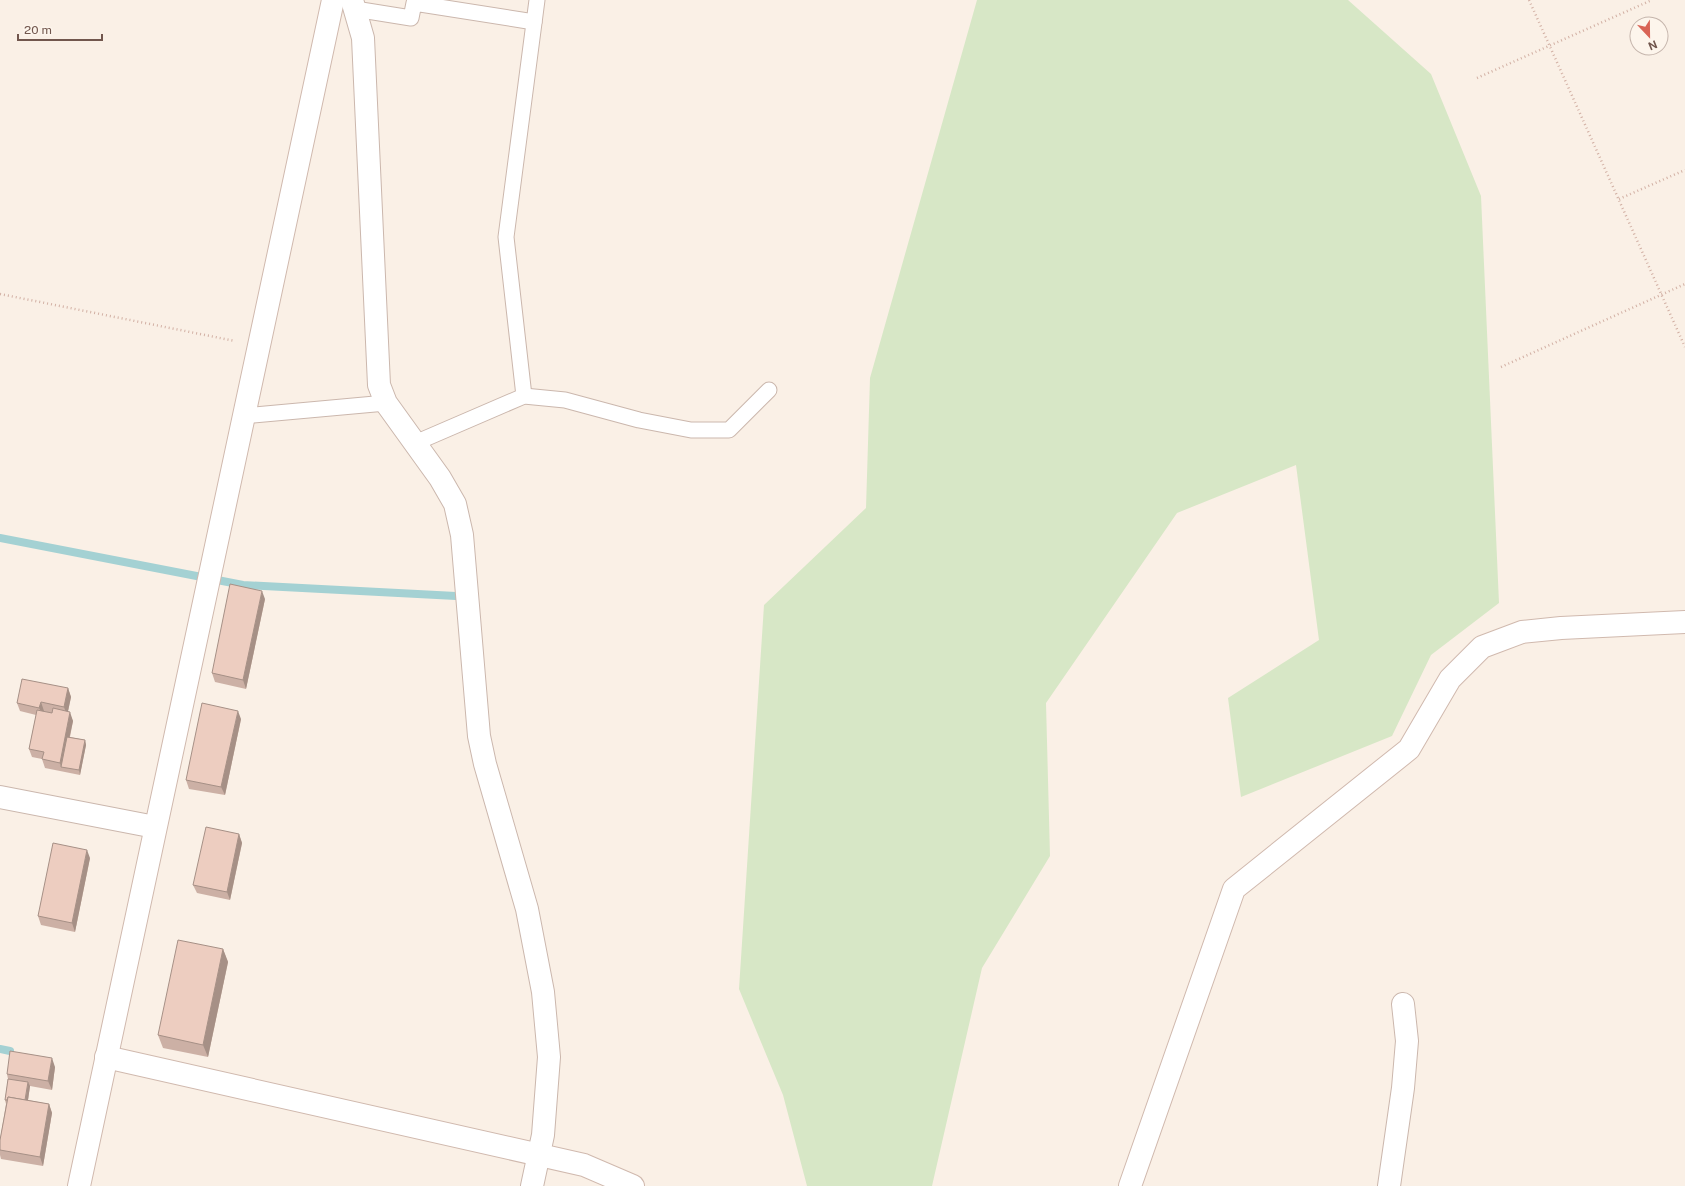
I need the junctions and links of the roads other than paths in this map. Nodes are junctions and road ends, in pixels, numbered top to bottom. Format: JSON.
{"nodes":[{"id":1,"x":333,"y":0,"type":"edge"},
{"id":2,"x":537,"y":0,"type":"edge"},
{"id":3,"x":354,"y":5,"type":"edge"},
{"id":4,"x":534,"y":22,"type":"junction"},
{"id":5,"x":769,"y":390,"type":"dead end"},
{"id":6,"x":524,"y":396,"type":"junction"},
{"id":7,"x":386,"y":403,"type":"junction"},
{"id":8,"x":243,"y":416,"type":"junction"},
{"id":9,"x":415,"y":443,"type":"junction"},
{"id":10,"x":1685,"y":622,"type":"edge"},
{"id":11,"x":0,"y":796,"type":"edge"},
{"id":12,"x":155,"y":826,"type":"junction"},
{"id":13,"x":1403,"y":1004,"type":"dead end"},
{"id":14,"x":106,"y":1058,"type":"junction"},
{"id":15,"x":539,"y":1154,"type":"junction"},
{"id":16,"x":79,"y":1186,"type":"edge"},
{"id":17,"x":532,"y":1186,"type":"edge"},
{"id":18,"x":633,"y":1186,"type":"edge"},
{"id":19,"x":1130,"y":1186,"type":"edge"},
{"id":20,"x":1389,"y":1186,"type":"edge"}],
"edges":[{"from":1,"to":8,"type":"street"},
{"from":2,"to":4,"type":"lane"},
{"from":3,"to":4,"type":"lane"},
{"from":3,"to":7,"type":"street"},
{"from":4,"to":6,"type":"lane"},
{"from":5,"to":6,"type":"lane"},
{"from":6,"to":9,"type":"lane"},
{"from":7,"to":8,"type":"lane"},
{"from":7,"to":9,"type":"street"},
{"from":8,"to":12,"type":"street"},
{"from":9,"to":15,"type":"street"},
{"from":10,"to":19,"type":"street"},
{"from":11,"to":12,"type":"street"},
{"from":12,"to":14,"type":"street"},
{"from":13,"to":20,"type":"street"},
{"from":14,"to":15,"type":"street"},
{"from":14,"to":16,"type":"street"},
{"from":15,"to":17,"type":"street"},
{"from":15,"to":18,"type":"street"}]}
